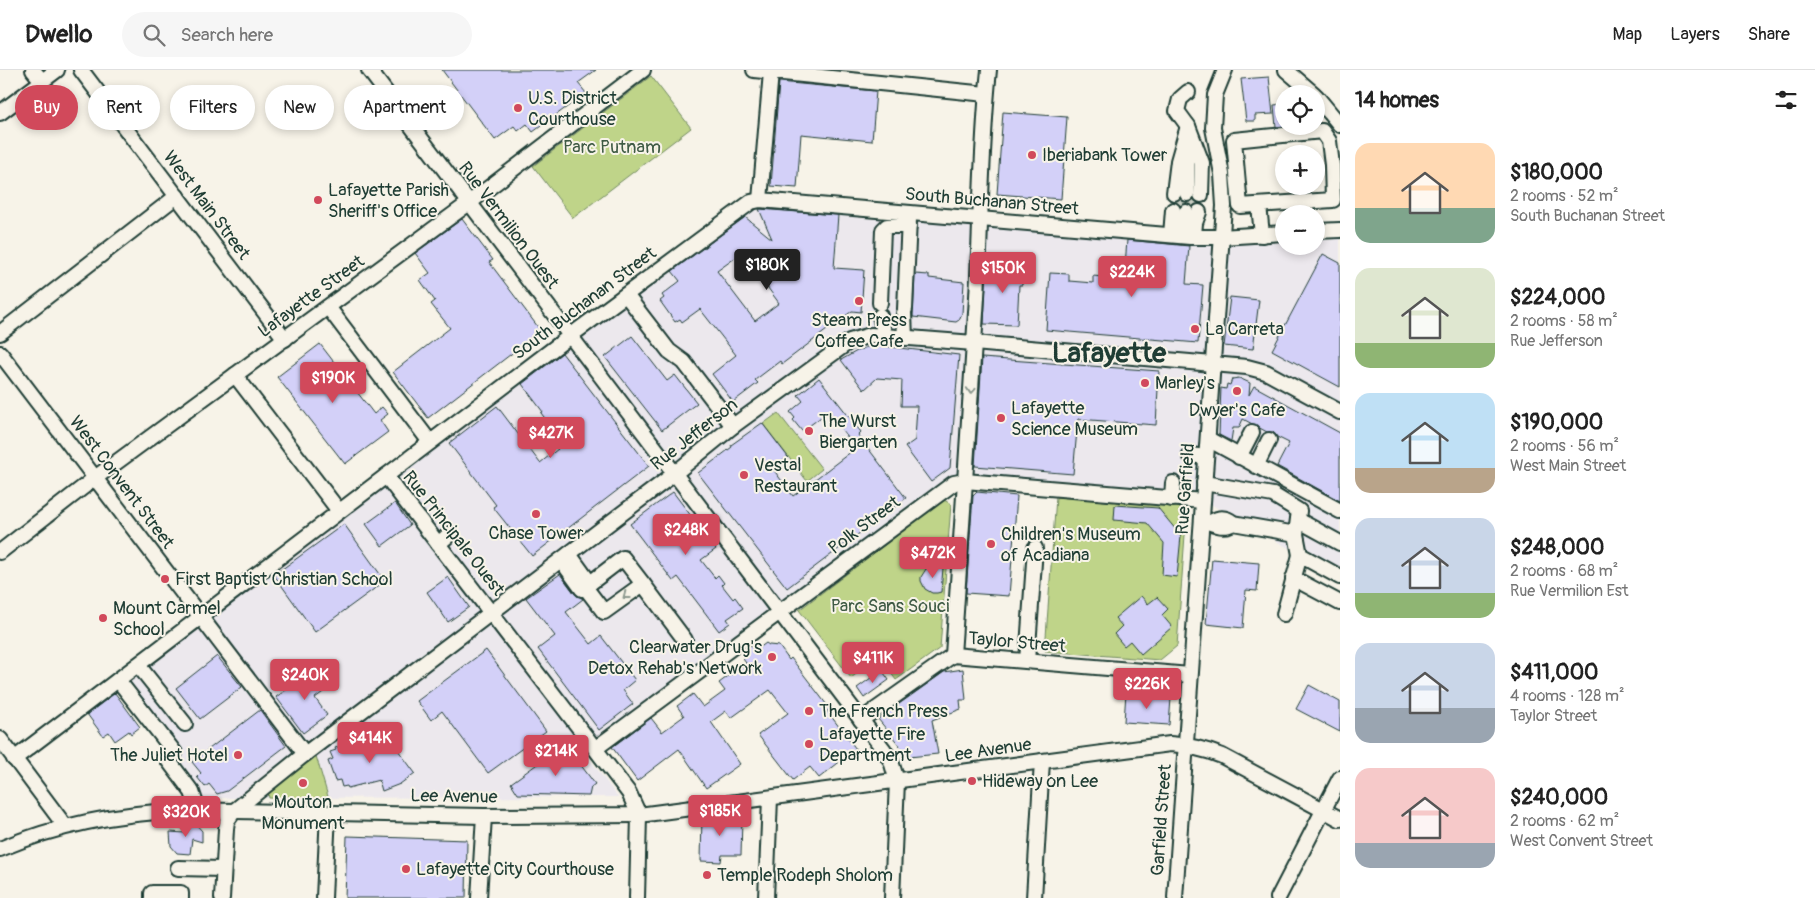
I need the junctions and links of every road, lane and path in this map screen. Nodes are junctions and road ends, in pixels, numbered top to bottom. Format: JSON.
{"nodes":[{"id":1,"x":33,"y":70,"type":"edge"},
{"id":2,"x":57,"y":70,"type":"edge"},
{"id":3,"x":81,"y":70,"type":"edge"},
{"id":4,"x":369,"y":70,"type":"edge"},
{"id":5,"x":643,"y":70,"type":"edge"},
{"id":6,"x":754,"y":70,"type":"edge"},
{"id":7,"x":987,"y":70,"type":"edge"},
{"id":8,"x":1225,"y":70,"type":"edge"},
{"id":9,"x":1286,"y":70,"type":"edge"},
{"id":10,"x":771,"y":72,"type":"junction"},
{"id":11,"x":42,"y":81,"type":"junction"},
{"id":12,"x":1303,"y":85,"type":"edge"},
{"id":13,"x":1188,"y":92,"type":"dead end"},
{"id":14,"x":986,"y":94,"type":"junction"},
{"id":15,"x":1325,"y":107,"type":"edge"},
{"id":16,"x":0,"y":113,"type":"edge"},
{"id":17,"x":1340,"y":125,"type":"edge"},
{"id":18,"x":1188,"y":126,"type":"junction"},
{"id":19,"x":1234,"y":140,"type":"junction"},
{"id":20,"x":1215,"y":141,"type":"junction"},
{"id":21,"x":1237,"y":172,"type":"junction"},
{"id":22,"x":1222,"y":174,"type":"junction"},
{"id":23,"x":177,"y":196,"type":"junction"},
{"id":24,"x":760,"y":200,"type":"junction"},
{"id":25,"x":469,"y":203,"type":"junction"},
{"id":26,"x":1259,"y":205,"type":"junction"},
{"id":27,"x":1224,"y":206,"type":"junction"},
{"id":28,"x":1240,"y":206,"type":"junction"},
{"id":29,"x":981,"y":219,"type":"junction"},
{"id":30,"x":909,"y":220,"type":"junction"},
{"id":31,"x":1340,"y":230,"type":"edge"},
{"id":32,"x":1325,"y":231,"type":"edge"},
{"id":33,"x":1275,"y":233,"type":"edge"},
{"id":34,"x":1262,"y":234,"type":"junction"},
{"id":35,"x":1184,"y":236,"type":"junction"},
{"id":36,"x":1221,"y":237,"type":"junction"},
{"id":37,"x":626,"y":295,"type":"junction"},
{"id":38,"x":328,"y":307,"type":"junction"},
{"id":39,"x":0,"y":333,"type":"edge"},
{"id":40,"x":570,"y":336,"type":"junction"},
{"id":41,"x":885,"y":336,"type":"junction"},
{"id":42,"x":905,"y":338,"type":"junction"},
{"id":43,"x":285,"y":339,"type":"junction"},
{"id":44,"x":974,"y":343,"type":"junction"},
{"id":45,"x":0,"y":352,"type":"edge"},
{"id":46,"x":1213,"y":364,"type":"junction"},
{"id":47,"x":235,"y":375,"type":"junction"},
{"id":48,"x":1340,"y":412,"type":"edge"},
{"id":49,"x":733,"y":426,"type":"junction"},
{"id":50,"x":1252,"y":432,"type":"dead end"},
{"id":51,"x":1208,"y":439,"type":"junction"},
{"id":52,"x":1269,"y":440,"type":"dead end"},
{"id":53,"x":430,"y":442,"type":"junction"},
{"id":54,"x":1190,"y":455,"type":"dead end"},
{"id":55,"x":1206,"y":457,"type":"junction"},
{"id":56,"x":1239,"y":457,"type":"junction"},
{"id":57,"x":1256,"y":466,"type":"junction"},
{"id":58,"x":674,"y":474,"type":"junction"},
{"id":59,"x":386,"y":476,"type":"junction"},
{"id":60,"x":95,"y":478,"type":"junction"},
{"id":61,"x":965,"y":480,"type":"junction"},
{"id":62,"x":1173,"y":483,"type":"dead end"},
{"id":63,"x":1204,"y":483,"type":"junction"},
{"id":64,"x":1172,"y":499,"type":"junction"},
{"id":65,"x":1203,"y":502,"type":"junction"},
{"id":66,"x":340,"y":511,"type":"junction"},
{"id":67,"x":1340,"y":511,"type":"edge"},
{"id":68,"x":1206,"y":522,"type":"junction"},
{"id":69,"x":1297,"y":527,"type":"junction"},
{"id":70,"x":450,"y":534,"type":"dead end"},
{"id":71,"x":1340,"y":543,"type":"edge"},
{"id":72,"x":438,"y":544,"type":"junction"},
{"id":73,"x":1035,"y":548,"type":"dead end"},
{"id":74,"x":0,"y":552,"type":"edge"},
{"id":75,"x":1300,"y":555,"type":"junction"},
{"id":76,"x":565,"y":557,"type":"junction"},
{"id":77,"x":1340,"y":577,"type":"edge"},
{"id":78,"x":1293,"y":578,"type":"junction"},
{"id":79,"x":643,"y":584,"type":"junction"},
{"id":80,"x":588,"y":585,"type":"junction"},
{"id":81,"x":1340,"y":603,"type":"edge"},
{"id":82,"x":778,"y":612,"type":"junction"},
{"id":83,"x":491,"y":613,"type":"junction"},
{"id":84,"x":1284,"y":614,"type":"dead end"},
{"id":85,"x":201,"y":617,"type":"junction"},
{"id":86,"x":685,"y":640,"type":"dead end"},
{"id":87,"x":953,"y":655,"type":"junction"},
{"id":88,"x":1027,"y":662,"type":"junction"},
{"id":89,"x":138,"y":665,"type":"junction"},
{"id":90,"x":1190,"y":675,"type":"junction"},
{"id":91,"x":118,"y":680,"type":"junction"},
{"id":92,"x":861,"y":720,"type":"junction"},
{"id":93,"x":185,"y":724,"type":"dead end"},
{"id":94,"x":0,"y":739,"type":"edge"},
{"id":95,"x":1186,"y":744,"type":"junction"},
{"id":96,"x":596,"y":748,"type":"junction"},
{"id":97,"x":305,"y":754,"type":"junction"},
{"id":98,"x":14,"y":759,"type":"junction"},
{"id":99,"x":1042,"y":761,"type":"junction"},
{"id":100,"x":1340,"y":778,"type":"edge"},
{"id":101,"x":897,"y":781,"type":"junction"},
{"id":102,"x":770,"y":798,"type":"junction"},
{"id":103,"x":198,"y":810,"type":"junction"},
{"id":104,"x":1324,"y":810,"type":"junction"},
{"id":105,"x":234,"y":811,"type":"junction"},
{"id":106,"x":328,"y":813,"type":"junction"},
{"id":107,"x":639,"y":815,"type":"junction"},
{"id":108,"x":484,"y":816,"type":"junction"},
{"id":109,"x":1340,"y":819,"type":"edge"},
{"id":110,"x":65,"y":826,"type":"junction"},
{"id":111,"x":0,"y":850,"type":"edge"},
{"id":112,"x":178,"y":868,"type":"dead end"},
{"id":113,"x":224,"y":869,"type":"junction"},
{"id":114,"x":152,"y":898,"type":"edge"},
{"id":115,"x":181,"y":898,"type":"edge"},
{"id":116,"x":222,"y":898,"type":"edge"},
{"id":117,"x":324,"y":898,"type":"edge"},
{"id":118,"x":479,"y":898,"type":"edge"},
{"id":119,"x":637,"y":898,"type":"edge"},
{"id":120,"x":766,"y":898,"type":"edge"},
{"id":121,"x":892,"y":898,"type":"edge"},
{"id":122,"x":1034,"y":898,"type":"edge"},
{"id":123,"x":1175,"y":898,"type":"edge"},
{"id":124,"x":1278,"y":898,"type":"edge"}],
"edges":[{"from":1,"to":11,"type":"street"},
{"from":2,"to":11,"type":"street"},
{"from":3,"to":23,"type":"street","name":"West Main Street"},
{"from":4,"to":25,"type":"street","name":"Rue Vermilion Ouest"},
{"from":5,"to":25,"type":"street","name":"Lafayette Street"},
{"from":6,"to":10,"type":"street"},
{"from":7,"to":14,"type":"street"},
{"from":8,"to":20,"type":"street","name":"Rue Garfield"},
{"from":9,"to":12,"type":"street"},
{"from":10,"to":14,"type":"street"},
{"from":10,"to":24,"type":"street"},
{"from":11,"to":16,"type":"street"},
{"from":13,"to":18,"type":"street"},
{"from":14,"to":29,"type":"street"},
{"from":15,"to":17,"type":"street"},
{"from":18,"to":18,"type":"street"},
{"from":19,"to":20,"type":"street"},
{"from":19,"to":21,"type":"street"},
{"from":19,"to":26,"type":"street"},
{"from":20,"to":22,"type":"street","name":"Rue Garfield"},
{"from":21,"to":22,"type":"street"},
{"from":21,"to":28,"type":"street"},
{"from":22,"to":27,"type":"street","name":"Rue Garfield"},
{"from":23,"to":39,"type":"street"},
{"from":23,"to":43,"type":"street","name":"West Main Street"},
{"from":24,"to":30,"type":"street","name":"South Buchanan Street"},
{"from":24,"to":37,"type":"street","name":"South Buchanan Street"},
{"from":25,"to":38,"type":"street","name":"Lafayette Street"},
{"from":25,"to":40,"type":"street","name":"Rue Vermilion Ouest"},
{"from":26,"to":28,"type":"street"},
{"from":26,"to":34,"type":"street"},
{"from":27,"to":28,"type":"street"},
{"from":27,"to":36,"type":"street","name":"Rue Garfield"},
{"from":29,"to":30,"type":"street","name":"South Buchanan Street"},
{"from":29,"to":35,"type":"street","name":"South Buchanan Street"},
{"from":29,"to":44,"type":"street"},
{"from":30,"to":41,"type":"street"},
{"from":30,"to":42,"type":"street"},
{"from":31,"to":32,"type":"street"},
{"from":33,"to":34,"type":"street","name":"South Buchanan Street"},
{"from":34,"to":36,"type":"street","name":"South Buchanan Street"},
{"from":35,"to":35,"type":"street"},
{"from":35,"to":36,"type":"street","name":"South Buchanan Street"},
{"from":36,"to":46,"type":"street","name":"Rue Garfield"},
{"from":37,"to":40,"type":"street","name":"South Buchanan Street"},
{"from":37,"to":49,"type":"street"},
{"from":38,"to":43,"type":"street","name":"Lafayette Street"},
{"from":38,"to":53,"type":"street"},
{"from":40,"to":53,"type":"street","name":"South Buchanan Street"},
{"from":40,"to":58,"type":"street","name":"Rue Vermilion Ouest"},
{"from":41,"to":42,"type":"street","name":"Rue Jefferson"},
{"from":41,"to":49,"type":"street","name":"Rue Jefferson"},
{"from":42,"to":44,"type":"street","name":"Rue Jefferson"},
{"from":43,"to":47,"type":"street","name":"Lafayette Street"},
{"from":44,"to":46,"type":"street","name":"Rue Jefferson"},
{"from":44,"to":61,"type":"street","one_way":true},
{"from":45,"to":60,"type":"street","name":"West Convent Street"},
{"from":46,"to":48,"type":"street","name":"Rue Jefferson"},
{"from":46,"to":51,"type":"street","name":"Rue Garfield"},
{"from":47,"to":60,"type":"street","name":"Lafayette Street"},
{"from":47,"to":66,"type":"street"},
{"from":49,"to":58,"type":"street","name":"Rue Jefferson"},
{"from":50,"to":56,"type":"street"},
{"from":51,"to":55,"type":"street","name":"Rue Garfield"},
{"from":51,"to":56,"type":"street"},
{"from":52,"to":57,"type":"street"},
{"from":53,"to":59,"type":"street","name":"South Buchanan Street"},
{"from":54,"to":55,"type":"street"},
{"from":55,"to":63,"type":"street","name":"Rue Garfield"},
{"from":56,"to":57,"type":"street"},
{"from":57,"to":67,"type":"street"},
{"from":58,"to":76,"type":"street","name":"Rue Jefferson"},
{"from":58,"to":82,"type":"street","name":"Rue Vermilion Ouest"},
{"from":59,"to":66,"type":"street","name":"South Buchanan Street"},
{"from":59,"to":72,"type":"street","name":"Rue Principale Ouest"},
{"from":60,"to":74,"type":"street","name":"Lafayette Street"},
{"from":60,"to":85,"type":"street","name":"West Convent Street"},
{"from":61,"to":64,"type":"street","name":"Polk Street"},
{"from":61,"to":82,"type":"street","name":"Polk Street"},
{"from":61,"to":87,"type":"street"},
{"from":62,"to":64,"type":"street"},
{"from":63,"to":65,"type":"street","name":"Rue Garfield"},
{"from":63,"to":69,"type":"street"},
{"from":64,"to":65,"type":"street","name":"Polk Street"},
{"from":65,"to":68,"type":"street","name":"Rue Garfield"},
{"from":66,"to":85,"type":"street","name":"South Buchanan Street"},
{"from":68,"to":69,"type":"street"},
{"from":68,"to":90,"type":"street","name":"Rue Garfield"},
{"from":69,"to":71,"type":"street"},
{"from":69,"to":75,"type":"street"},
{"from":70,"to":72,"type":"street"},
{"from":72,"to":83,"type":"street","name":"Rue Principale Ouest"},
{"from":73,"to":88,"type":"street"},
{"from":75,"to":77,"type":"street"},
{"from":75,"to":78,"type":"street"},
{"from":76,"to":80,"type":"street"},
{"from":76,"to":83,"type":"street","name":"Rue Jefferson"},
{"from":78,"to":81,"type":"street"},
{"from":78,"to":84,"type":"street"},
{"from":79,"to":80,"type":"street"},
{"from":79,"to":80,"type":"street","one_way":true},
{"from":79,"to":86,"type":"street"},
{"from":82,"to":92,"type":"street","name":"Rue Vermilion Ouest"},
{"from":82,"to":96,"type":"street","name":"Polk Street"},
{"from":83,"to":96,"type":"street","name":"Rue Principale Ouest"},
{"from":83,"to":97,"type":"street","name":"Rue Jefferson"},
{"from":85,"to":89,"type":"street","name":"South Buchanan Street"},
{"from":85,"to":97,"type":"street","name":"West Convent Street"},
{"from":87,"to":88,"type":"street","name":"Taylor Street"},
{"from":87,"to":92,"type":"street","name":"Taylor Street"},
{"from":88,"to":90,"type":"street","name":"Taylor Street"},
{"from":89,"to":91,"type":"street","name":"South Buchanan Street"},
{"from":89,"to":93,"type":"street"},
{"from":90,"to":95,"type":"street","name":"Rue Garfield"},
{"from":91,"to":98,"type":"street","name":"South Buchanan Street"},
{"from":91,"to":103,"type":"street"},
{"from":92,"to":101,"type":"street","name":"Rue Vermilion Ouest"},
{"from":94,"to":98,"type":"street"},
{"from":95,"to":99,"type":"street","name":"Lee Avenue"},
{"from":95,"to":104,"type":"street","name":"Lee Avenue"},
{"from":95,"to":123,"type":"street","name":"Garfield Street"},
{"from":96,"to":107,"type":"street","name":"Rue Principale Ouest"},
{"from":97,"to":105,"type":"street","name":"Rue Jefferson"},
{"from":98,"to":110,"type":"street"},
{"from":99,"to":101,"type":"street","name":"Lee Avenue"},
{"from":99,"to":122,"type":"street"},
{"from":100,"to":104,"type":"street"},
{"from":101,"to":102,"type":"street","name":"Lee Avenue"},
{"from":101,"to":121,"type":"street"},
{"from":102,"to":107,"type":"street","name":"Lee Avenue"},
{"from":102,"to":120,"type":"street"},
{"from":103,"to":105,"type":"street","name":"Lee Avenue"},
{"from":103,"to":110,"type":"street","name":"Lee Avenue"},
{"from":104,"to":109,"type":"street","name":"Lee Avenue"},
{"from":104,"to":124,"type":"street"},
{"from":105,"to":106,"type":"street","name":"Lee Avenue"},
{"from":105,"to":113,"type":"street"},
{"from":106,"to":108,"type":"street","name":"Lee Avenue"},
{"from":106,"to":117,"type":"street"},
{"from":107,"to":108,"type":"street","name":"Lee Avenue"},
{"from":107,"to":119,"type":"street"},
{"from":108,"to":118,"type":"street"},
{"from":110,"to":111,"type":"street","name":"Lee Avenue"},
{"from":112,"to":113,"type":"street"},
{"from":113,"to":116,"type":"street"},
{"from":114,"to":115,"type":"street"}]}
